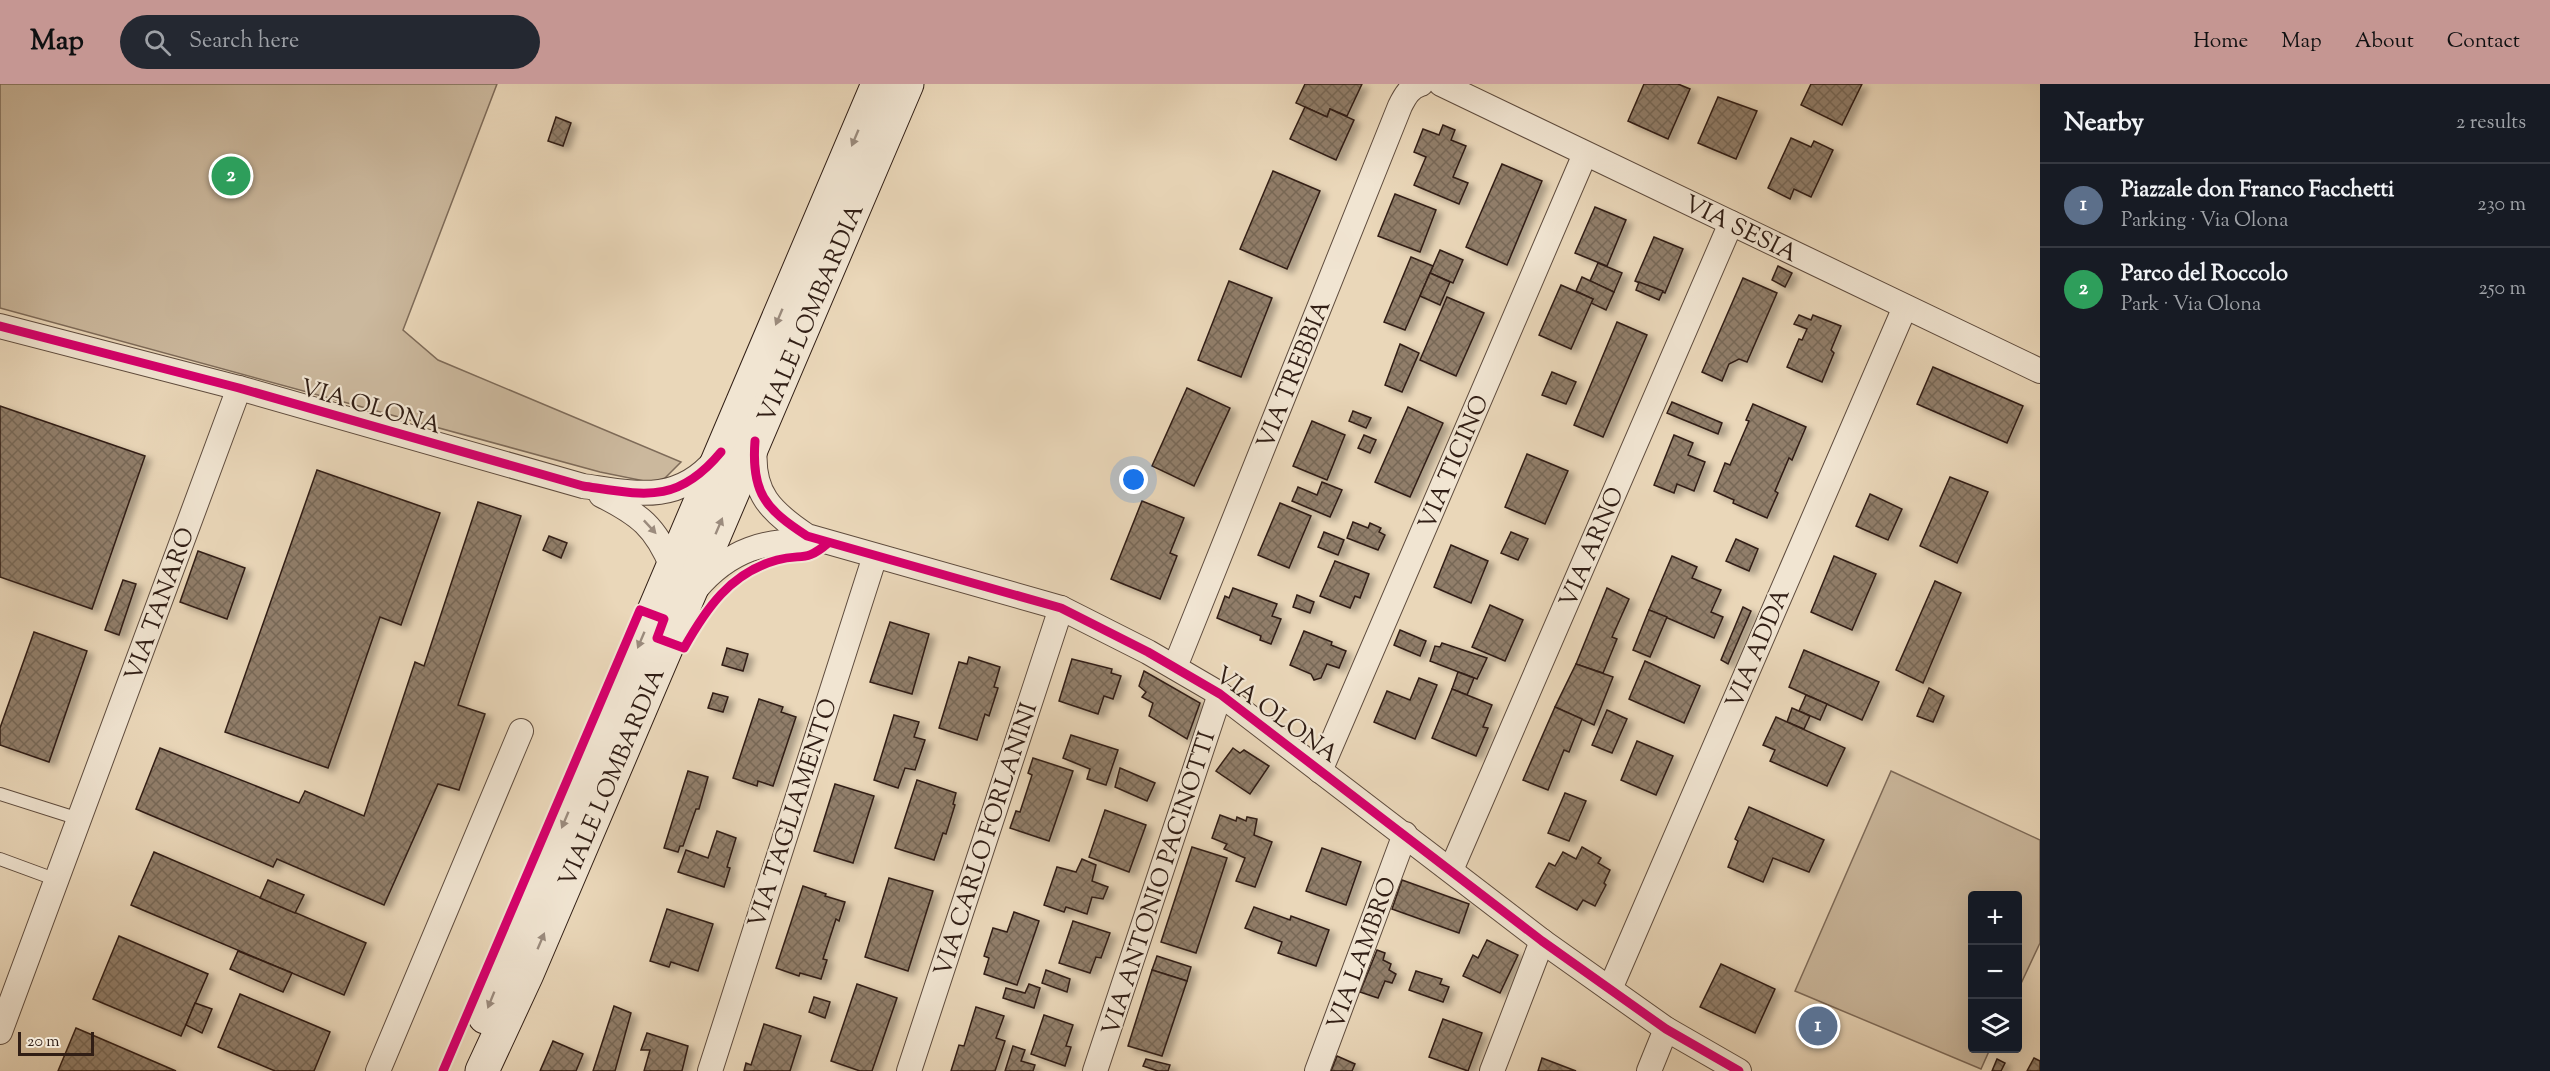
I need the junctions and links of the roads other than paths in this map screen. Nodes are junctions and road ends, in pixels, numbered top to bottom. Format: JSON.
{"nodes":[{"id":1,"x":878,"y":84,"type":"edge"},
{"id":2,"x":907,"y":84,"type":"edge"},
{"id":3,"x":1441,"y":84,"type":"edge"},
{"id":4,"x":1419,"y":85,"type":"edge"},
{"id":5,"x":1585,"y":154,"type":"junction"},
{"id":6,"x":1731,"y":223,"type":"junction"},
{"id":7,"x":1905,"y":307,"type":"junction"},
{"id":8,"x":0,"y":326,"type":"edge"},
{"id":9,"x":2040,"y":371,"type":"edge"},
{"id":10,"x":239,"y":388,"type":"junction"},
{"id":11,"x":755,"y":441,"type":"junction"},
{"id":12,"x":721,"y":452,"type":"junction"},
{"id":13,"x":583,"y":486,"type":"junction"},
{"id":14,"x":828,"y":543,"type":"junction"},
{"id":15,"x":875,"y":556,"type":"junction"},
{"id":16,"x":672,"y":567,"type":"junction"},
{"id":17,"x":687,"y":599,"type":"junction"},
{"id":18,"x":1061,"y":608,"type":"junction"},
{"id":19,"x":1175,"y":667,"type":"junction"},
{"id":20,"x":1220,"y":694,"type":"junction"},
{"id":21,"x":521,"y":731,"type":"dead end"},
{"id":22,"x":1320,"y":771,"type":"junction"},
{"id":23,"x":0,"y":794,"type":"edge"},
{"id":24,"x":79,"y":819,"type":"junction"},
{"id":25,"x":1405,"y":834,"type":"junction"},
{"id":26,"x":0,"y":860,"type":"edge"},
{"id":27,"x":1451,"y":870,"type":"junction"},
{"id":28,"x":57,"y":879,"type":"junction"},
{"id":29,"x":1542,"y":941,"type":"junction"},
{"id":30,"x":1610,"y":989,"type":"junction"},
{"id":31,"x":1665,"y":1029,"type":"junction"},
{"id":32,"x":0,"y":1032,"type":"edge"},
{"id":33,"x":378,"y":1071,"type":"edge"},
{"id":34,"x":463,"y":1071,"type":"edge"},
{"id":35,"x":482,"y":1071,"type":"edge"},
{"id":36,"x":710,"y":1071,"type":"edge"},
{"id":37,"x":909,"y":1071,"type":"edge"},
{"id":38,"x":1095,"y":1071,"type":"edge"},
{"id":39,"x":1317,"y":1071,"type":"edge"},
{"id":40,"x":1492,"y":1071,"type":"edge"},
{"id":41,"x":1649,"y":1071,"type":"edge"},
{"id":42,"x":1739,"y":1071,"type":"edge"}],
"edges":[{"from":1,"to":12,"type":"main road","name":"VIALE LOMBARDIA","one_way":true},
{"from":2,"to":11,"type":"main road","name":"VIALE LOMBARDIA"},
{"from":3,"to":5,"type":"street","name":"VIA SESIA"},
{"from":4,"to":19,"type":"street","name":"VIA TREBBIA"},
{"from":5,"to":6,"type":"street","name":"VIA SESIA"},
{"from":5,"to":22,"type":"street","name":"VIA TICINO"},
{"from":6,"to":7,"type":"street","name":"VIA SESIA"},
{"from":6,"to":27,"type":"street","name":"VIA ARNO"},
{"from":7,"to":9,"type":"street","name":"VIA SESIA"},
{"from":7,"to":30,"type":"street","name":"VIA ADDA"},
{"from":8,"to":10,"type":"street","name":"VIA OLONA"},
{"from":10,"to":13,"type":"street","name":"VIA OLONA"},
{"from":10,"to":24,"type":"street","name":"VIA TANARO"},
{"from":11,"to":14,"type":"street","name":"VIA OLONA"},
{"from":17,"to":11,"type":"main road","name":"VIALE LOMBARDIA","one_way":true},
{"from":12,"to":13,"type":"street","name":"VIA OLONA"},
{"from":12,"to":16,"type":"main road","name":"VIALE LOMBARDIA"},
{"from":13,"to":16,"type":"street","name":"VIA OLONA","one_way":true},
{"from":14,"to":15,"type":"street","name":"VIA OLONA"},
{"from":14,"to":17,"type":"street","name":"VIA OLONA"},
{"from":15,"to":18,"type":"street","name":"VIA OLONA"},
{"from":15,"to":36,"type":"street","name":"VIA TAGLIAMENTO"},
{"from":16,"to":34,"type":"main road","name":"VIALE LOMBARDIA","one_way":true},
{"from":35,"to":17,"type":"main road","name":"VIALE LOMBARDIA","one_way":true},
{"from":18,"to":19,"type":"street","name":"VIA OLONA"},
{"from":18,"to":37,"type":"street","name":"VIA CARLO FORLANINI"},
{"from":19,"to":20,"type":"street","name":"VIA OLONA"},
{"from":20,"to":22,"type":"street","name":"VIA OLONA"},
{"from":20,"to":38,"type":"street","name":"VIA ANTONIO PACINOTTI"},
{"from":21,"to":33,"type":"street"},
{"from":22,"to":25,"type":"street","name":"VIA OLONA"},
{"from":23,"to":24,"type":"lane"},
{"from":24,"to":28,"type":"street","name":"VIA TANARO"},
{"from":25,"to":27,"type":"street","name":"VIA OLONA"},
{"from":25,"to":39,"type":"street","name":"VIA LAMBRO"},
{"from":26,"to":28,"type":"lane"},
{"from":27,"to":29,"type":"street","name":"VIA OLONA"},
{"from":28,"to":32,"type":"street","name":"VIA TANARO"},
{"from":29,"to":30,"type":"street","name":"VIA OLONA"},
{"from":29,"to":40,"type":"street"},
{"from":30,"to":31,"type":"street","name":"VIA OLONA"},
{"from":31,"to":41,"type":"street"},
{"from":31,"to":42,"type":"street","name":"VIA OLONA"}]}
